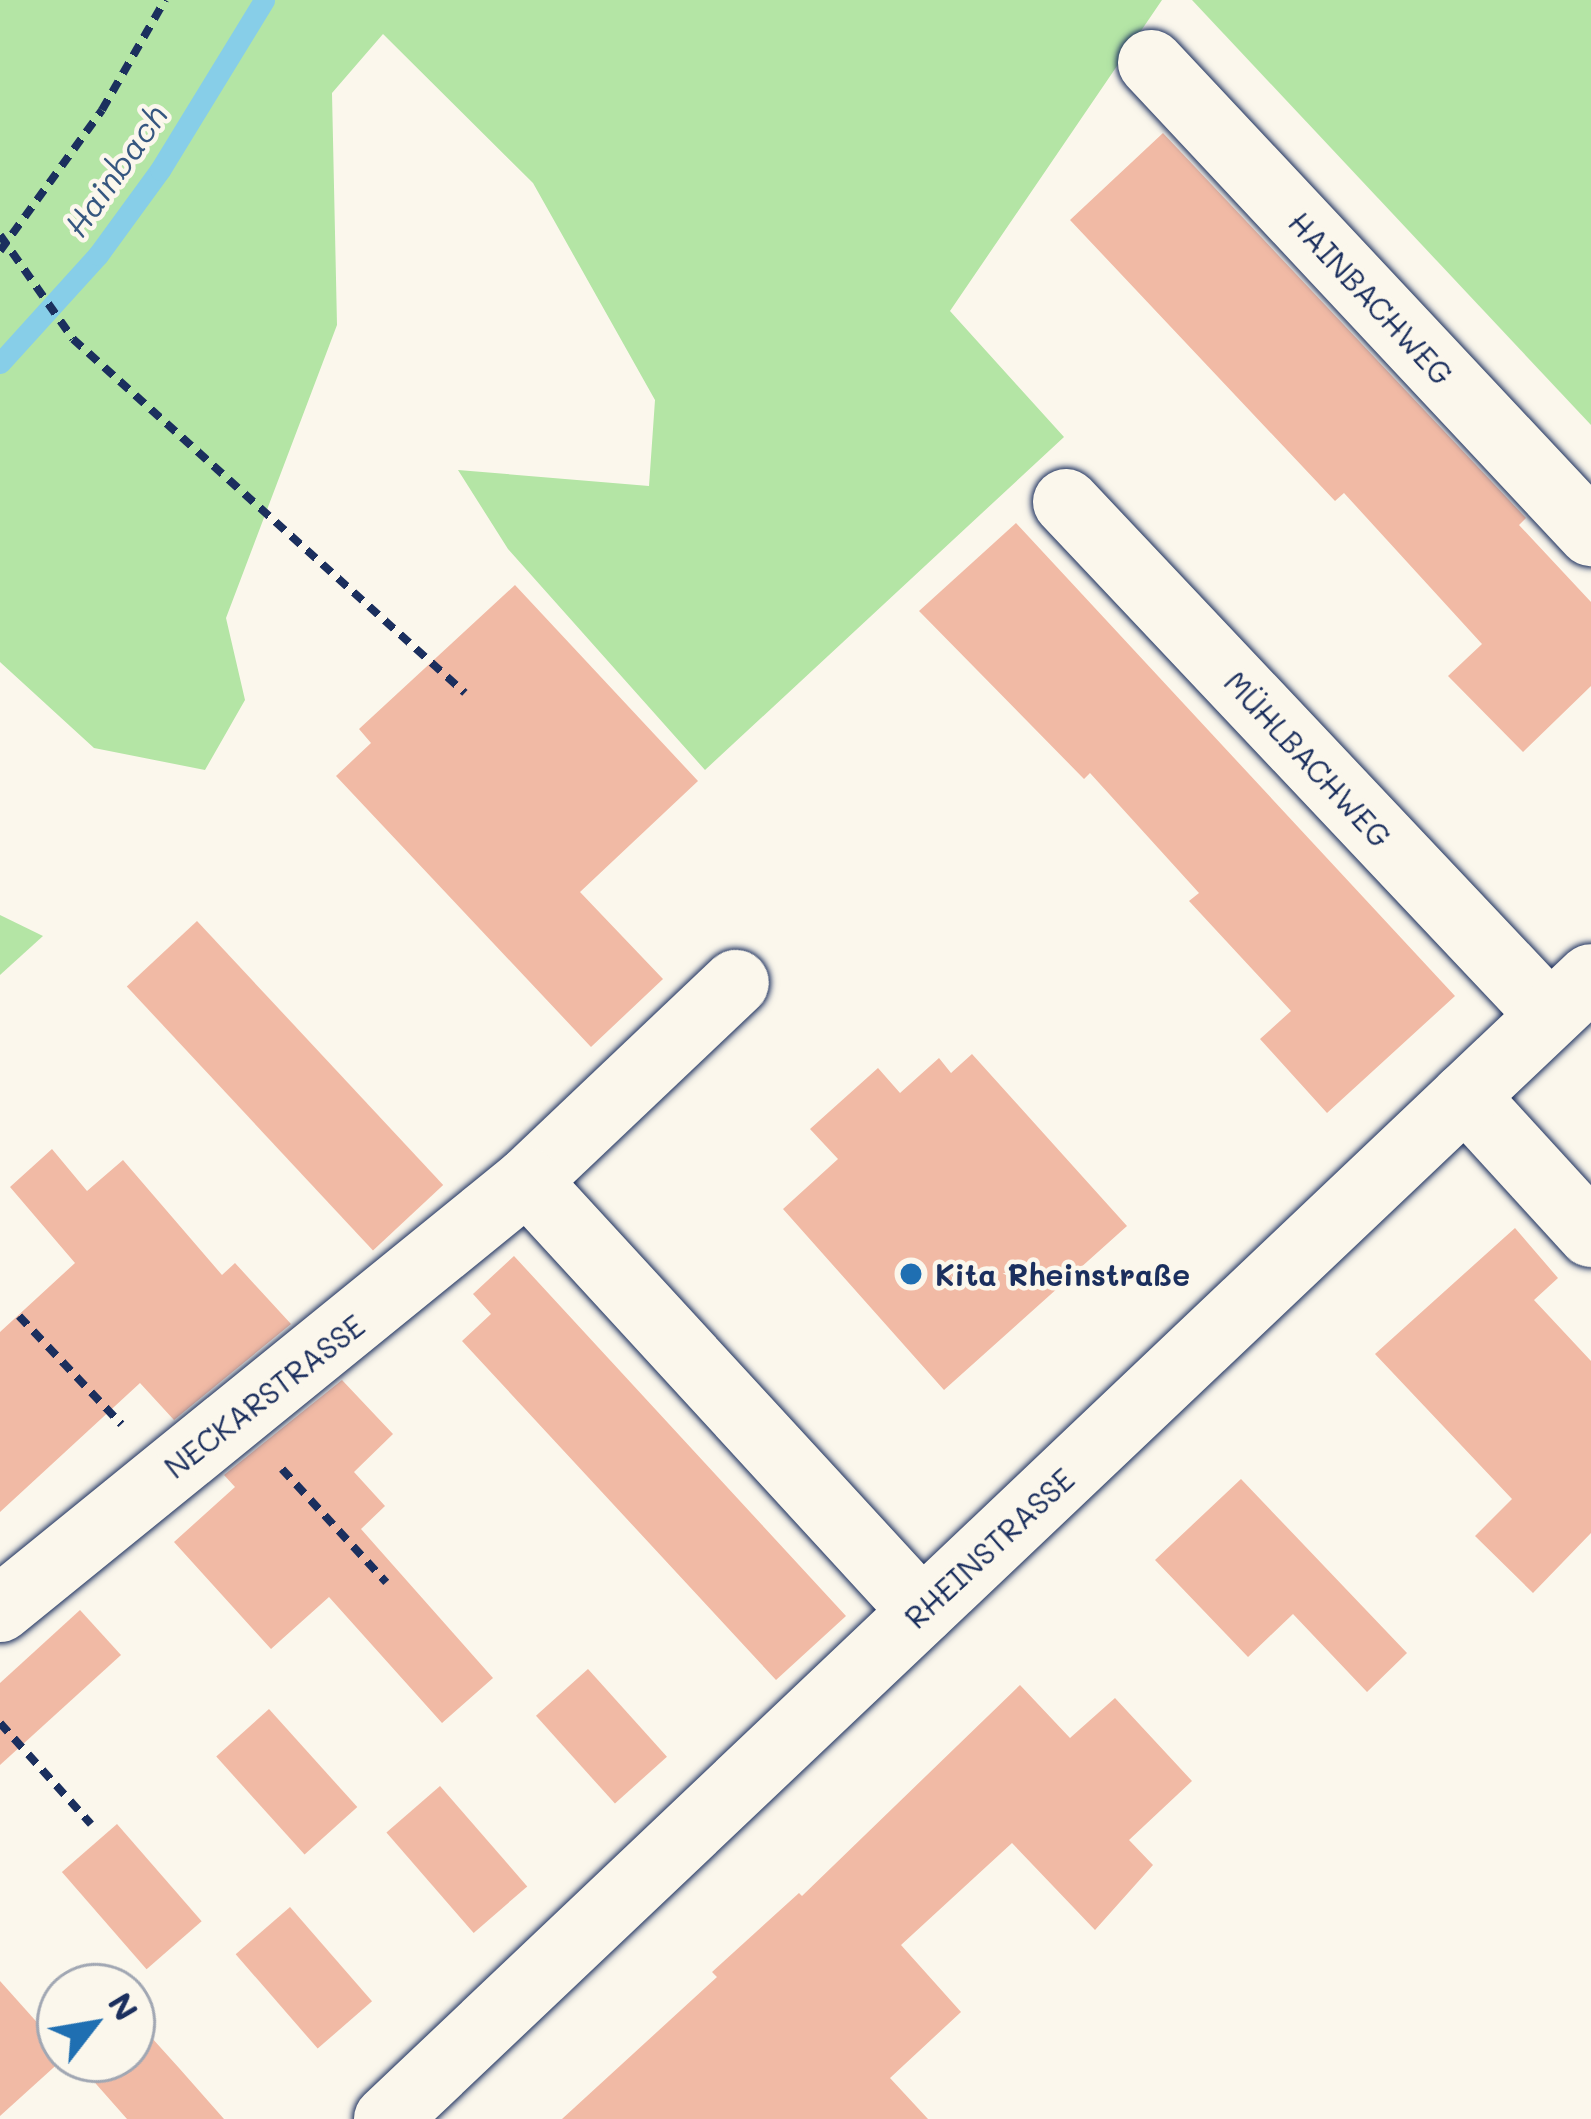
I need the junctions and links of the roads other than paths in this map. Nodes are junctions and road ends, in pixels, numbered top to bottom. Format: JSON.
{"nodes":[{"id":1,"x":1151,"y":62,"type":"dead end"},
{"id":2,"x":1066,"y":502,"type":"dead end"},
{"id":3,"x":1591,"y":533,"type":"edge"},
{"id":4,"x":736,"y":983,"type":"dead end"},
{"id":5,"x":1571,"y":996,"type":"edge"},
{"id":6,"x":1465,"y":1096,"type":"junction"},
{"id":7,"x":527,"y":1181,"type":"junction"},
{"id":8,"x":1591,"y":1234,"type":"edge"},
{"id":9,"x":0,"y":1609,"type":"edge"},
{"id":10,"x":922,"y":1611,"type":"junction"},
{"id":11,"x":386,"y":2119,"type":"edge"}],
"edges":[{"from":1,"to":3,"type":"street","name":"HAINBACHWEG"},
{"from":2,"to":5,"type":"street","name":"MÜHLBACHWEG"},
{"from":4,"to":7,"type":"street","name":"NECKARSTRASSE"},
{"from":5,"to":6,"type":"street","name":"RHEINSTRASSE"},
{"from":6,"to":8,"type":"street"},
{"from":6,"to":10,"type":"street","name":"RHEINSTRASSE"},
{"from":7,"to":9,"type":"street","name":"NECKARSTRASSE"},
{"from":7,"to":10,"type":"street"},
{"from":10,"to":11,"type":"street","name":"RHEINSTRASSE"}]}
